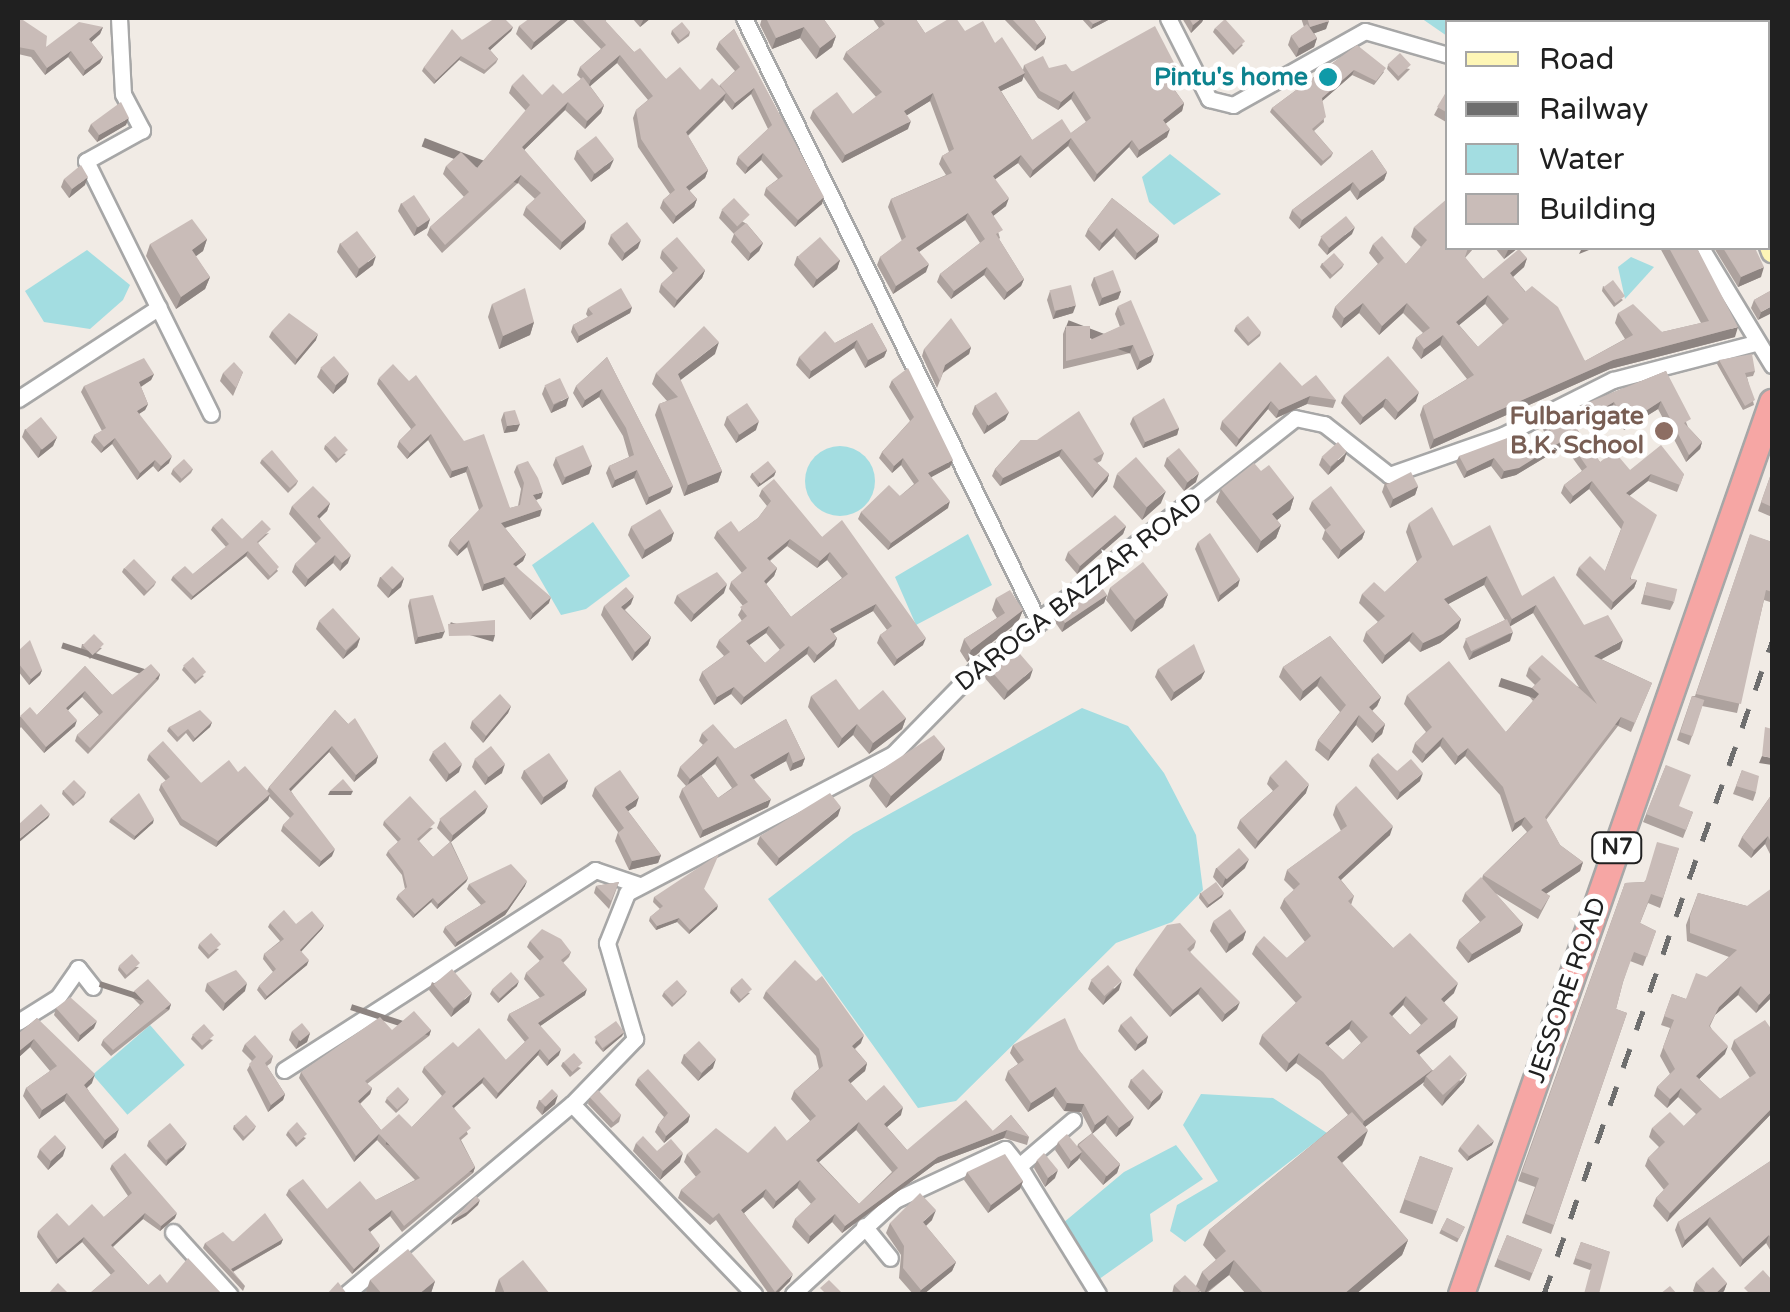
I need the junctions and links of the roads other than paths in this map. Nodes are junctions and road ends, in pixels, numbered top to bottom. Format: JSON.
{"nodes":[{"id":1,"x":120,"y":18,"type":"edge"},
{"id":2,"x":744,"y":18,"type":"edge"},
{"id":3,"x":1168,"y":18,"type":"edge"},
{"id":4,"x":1445,"y":55,"type":"edge"},
{"id":5,"x":1703,"y":250,"type":"edge"},
{"id":6,"x":158,"y":308,"type":"junction"},
{"id":7,"x":1754,"y":343,"type":"junction"},
{"id":8,"x":1772,"y":365,"type":"edge"},
{"id":9,"x":18,"y":398,"type":"edge"},
{"id":10,"x":1772,"y":402,"type":"edge"},
{"id":11,"x":211,"y":414,"type":"dead end"},
{"id":12,"x":1039,"y":623,"type":"junction"},
{"id":13,"x":639,"y":886,"type":"junction"},
{"id":14,"x":93,"y":987,"type":"dead end"},
{"id":15,"x":18,"y":1022,"type":"edge"},
{"id":16,"x":284,"y":1070,"type":"dead end"},
{"id":17,"x":572,"y":1104,"type":"junction"},
{"id":18,"x":1073,"y":1120,"type":"dead end"},
{"id":19,"x":1019,"y":1166,"type":"junction"},
{"id":20,"x":864,"y":1226,"type":"junction"},
{"id":21,"x":173,"y":1232,"type":"dead end"},
{"id":22,"x":890,"y":1258,"type":"dead end"},
{"id":23,"x":229,"y":1294,"type":"edge"},
{"id":24,"x":346,"y":1294,"type":"edge"},
{"id":25,"x":754,"y":1294,"type":"edge"},
{"id":26,"x":793,"y":1294,"type":"edge"},
{"id":27,"x":1098,"y":1294,"type":"edge"},
{"id":28,"x":1461,"y":1294,"type":"edge"}],
"edges":[{"from":1,"to":6,"type":"street"},
{"from":2,"to":12,"type":"street"},
{"from":3,"to":4,"type":"street"},
{"from":5,"to":7,"type":"street"},
{"from":6,"to":9,"type":"street"},
{"from":6,"to":11,"type":"street"},
{"from":7,"to":8,"type":"street"},
{"from":7,"to":12,"type":"street","name":"DAROGA BAZZAR ROAD"},
{"from":10,"to":28,"type":"highway","name":"JESSORE ROAD","number":"N7"},
{"from":12,"to":13,"type":"street","name":"DAROGA BAZZAR ROAD"},
{"from":13,"to":16,"type":"street"},
{"from":13,"to":17,"type":"street","name":"DAROGA BAZZAR ROAD"},
{"from":14,"to":15,"type":"street"},
{"from":17,"to":24,"type":"street","name":"DAROGA BAZZAR ROAD"},
{"from":17,"to":25,"type":"street"},
{"from":18,"to":19,"type":"street"},
{"from":19,"to":20,"type":"street"},
{"from":19,"to":27,"type":"street"},
{"from":20,"to":22,"type":"street"},
{"from":20,"to":26,"type":"street"},
{"from":21,"to":23,"type":"street"}]}
